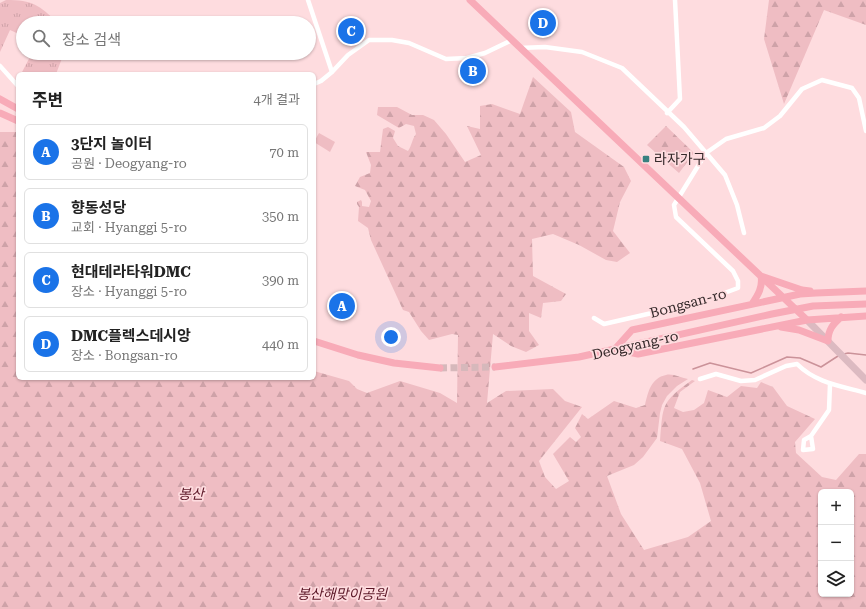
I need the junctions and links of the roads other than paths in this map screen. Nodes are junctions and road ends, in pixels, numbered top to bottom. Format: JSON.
{"nodes":[{"id":1,"x":308,"y":0,"type":"edge"},
{"id":2,"x":470,"y":0,"type":"edge"},
{"id":3,"x":675,"y":0,"type":"edge"},
{"id":4,"x":313,"y":16,"type":"edge"},
{"id":5,"x":316,"y":24,"type":"edge"},
{"id":6,"x":512,"y":40,"type":"junction"},
{"id":7,"x":519,"y":48,"type":"junction"},
{"id":8,"x":0,"y":66,"type":"edge"},
{"id":9,"x":332,"y":72,"type":"junction"},
{"id":10,"x":316,"y":83,"type":"edge"},
{"id":11,"x":16,"y":84,"type":"edge"},
{"id":12,"x":0,"y":99,"type":"edge"},
{"id":13,"x":16,"y":108,"type":"edge"},
{"id":14,"x":0,"y":113,"type":"edge"},
{"id":15,"x":667,"y":113,"type":"junction"},
{"id":16,"x":16,"y":120,"type":"edge"},
{"id":17,"x":866,"y":131,"type":"edge"},
{"id":18,"x":706,"y":153,"type":"junction"},
{"id":19,"x":679,"y":197,"type":"junction"},
{"id":20,"x":744,"y":233,"type":"dead end"},
{"id":21,"x":761,"y":276,"type":"junction"},
{"id":22,"x":866,"y":291,"type":"edge"},
{"id":23,"x":816,"y":292,"type":"junction"},
{"id":24,"x":784,"y":298,"type":"junction"},
{"id":25,"x":752,"y":304,"type":"junction"},
{"id":26,"x":866,"y":304,"type":"edge"},
{"id":27,"x":866,"y":316,"type":"edge"},
{"id":28,"x":841,"y":317,"type":"junction"},
{"id":29,"x":594,"y":318,"type":"dead end"},
{"id":30,"x":807,"y":320,"type":"junction"},
{"id":31,"x":772,"y":327,"type":"junction"},
{"id":32,"x":828,"y":341,"type":"junction"},
{"id":33,"x":316,"y":342,"type":"edge"},
{"id":34,"x":614,"y":350,"type":"junction"},
{"id":35,"x":495,"y":367,"type":"tunnel mouth"},
{"id":36,"x":440,"y":368,"type":"tunnel mouth"},
{"id":37,"x":700,"y":380,"type":"dead end"},
{"id":38,"x":866,"y":380,"type":"edge"},
{"id":39,"x":830,"y":384,"type":"junction"},
{"id":40,"x":866,"y":393,"type":"edge"},
{"id":41,"x":811,"y":436,"type":"dead end"}],
"edges":[{"from":1,"to":4,"type":"street"},
{"from":2,"to":6,"type":"main road"},
{"from":3,"to":15,"type":"street"},
{"from":5,"to":9,"type":"street"},
{"from":6,"to":7,"type":"main road"},
{"from":6,"to":9,"type":"street"},
{"from":7,"to":15,"type":"street"},
{"from":7,"to":19,"type":"main road"},
{"from":8,"to":11,"type":"street"},
{"from":9,"to":10,"type":"street"},
{"from":12,"to":13,"type":"main road"},
{"from":14,"to":16,"type":"main road"},
{"from":15,"to":18,"type":"street"},
{"from":17,"to":18,"type":"street","name":"Bongsan-ro"},
{"from":18,"to":19,"type":"street","name":"Bongsan-ro"},
{"from":18,"to":20,"type":"street"},
{"from":19,"to":21,"type":"main road"},
{"from":19,"to":29,"type":"street","name":"Bongsan-ro"},
{"from":21,"to":23,"type":"main road"},
{"from":21,"to":24,"type":"main road"},
{"from":21,"to":25,"type":"main road"},
{"from":22,"to":23,"type":"main road"},
{"from":23,"to":24,"type":"main road"},
{"from":24,"to":25,"type":"main road"},
{"from":24,"to":30,"type":"main road"},
{"from":25,"to":34,"type":"main road"},
{"from":26,"to":34,"type":"main road","name":"Deogyang-ro"},
{"from":27,"to":28,"type":"main road"},
{"from":28,"to":30,"type":"main road"},
{"from":28,"to":32,"type":"main road"},
{"from":30,"to":31,"type":"main road"},
{"from":30,"to":32,"type":"main road"},
{"from":31,"to":32,"type":"main road"},
{"from":31,"to":34,"type":"main road"},
{"from":32,"to":38,"type":"main road"},
{"from":33,"to":36,"type":"main road"},
{"from":34,"to":35,"type":"main road","name":"Deogyang-ro"},
{"from":37,"to":39,"type":"street"},
{"from":39,"to":40,"type":"street"},
{"from":39,"to":41,"type":"street"}]}
